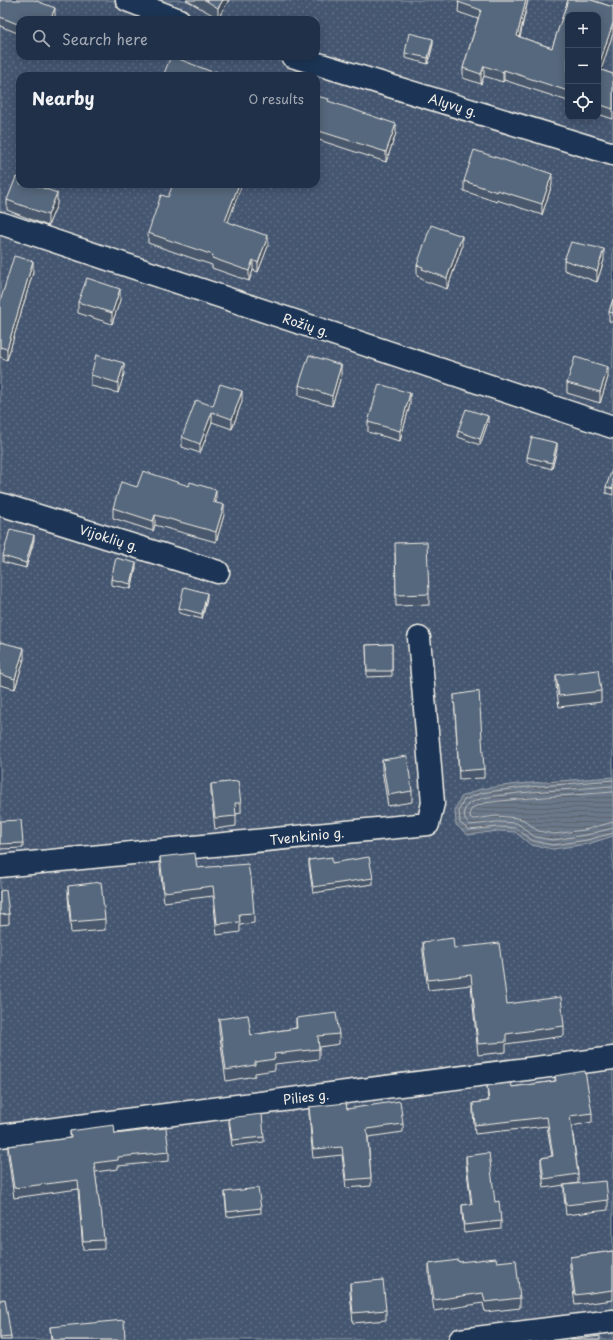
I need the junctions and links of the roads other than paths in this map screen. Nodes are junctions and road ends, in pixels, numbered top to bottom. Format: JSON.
{"nodes":[{"id":1,"x":127,"y":0,"type":"edge"},
{"id":2,"x":169,"y":16,"type":"edge"},
{"id":3,"x":305,"y":60,"type":"edge"},
{"id":4,"x":613,"y":154,"type":"edge"},
{"id":5,"x":0,"y":223,"type":"edge"},
{"id":6,"x":613,"y":427,"type":"edge"},
{"id":7,"x":0,"y":504,"type":"edge"},
{"id":8,"x":218,"y":572,"type":"dead end"},
{"id":9,"x":419,"y":638,"type":"dead end"},
{"id":10,"x":0,"y":866,"type":"edge"},
{"id":11,"x":613,"y":1058,"type":"edge"},
{"id":12,"x":0,"y":1136,"type":"edge"},
{"id":13,"x":613,"y":1321,"type":"edge"},
{"id":14,"x":460,"y":1340,"type":"edge"}],
"edges":[{"from":1,"to":2,"type":"street"},
{"from":3,"to":4,"type":"street","name":"Alyvų g."},
{"from":5,"to":6,"type":"street","name":"Rožių g."},
{"from":7,"to":8,"type":"street","name":"Vijoklių g."},
{"from":9,"to":10,"type":"street","name":"Tvenkinio g."},
{"from":11,"to":12,"type":"street","name":"Pilies g."},
{"from":13,"to":14,"type":"street"}]}
